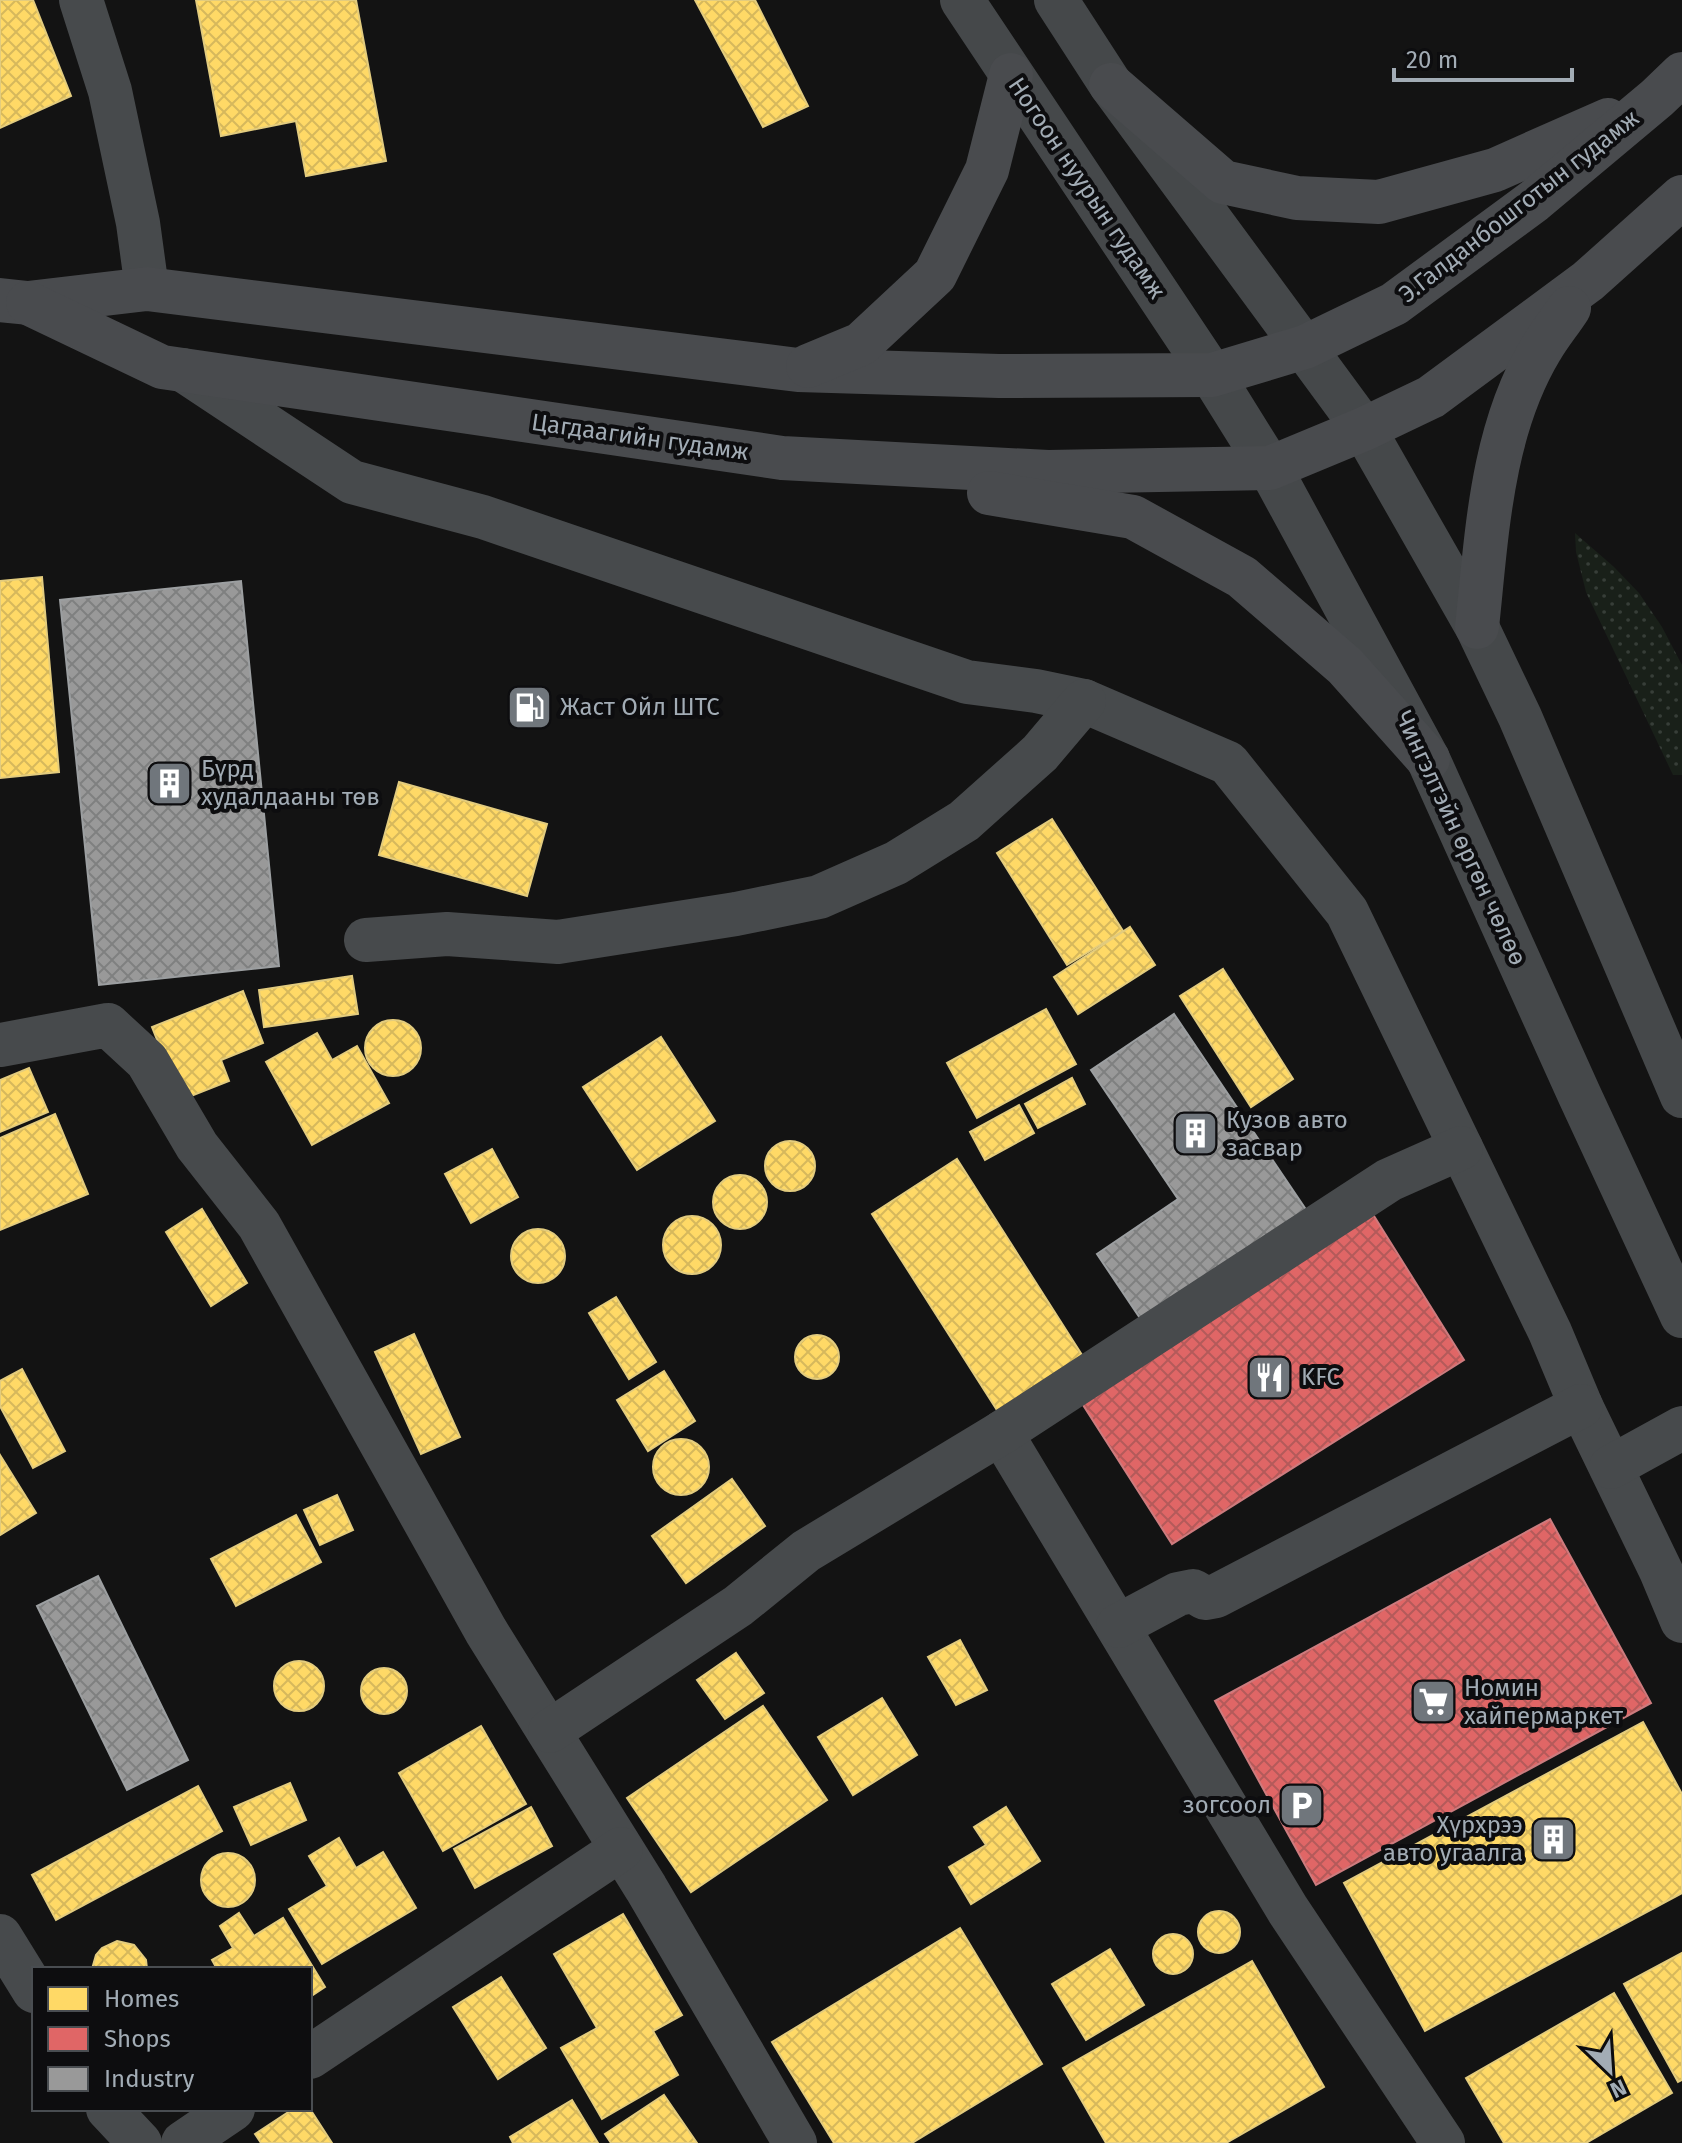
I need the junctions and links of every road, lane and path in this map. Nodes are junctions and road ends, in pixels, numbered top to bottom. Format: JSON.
{"nodes":[{"id":1,"x":81,"y":0,"type":"edge"},
{"id":2,"x":962,"y":0,"type":"edge"},
{"id":3,"x":1056,"y":0,"type":"edge"},
{"id":4,"x":1011,"y":75,"type":"junction"},
{"id":5,"x":1111,"y":85,"type":"junction"},
{"id":6,"x":1670,"y":86,"type":"edge"},
{"id":7,"x":1682,"y":197,"type":"edge"},
{"id":8,"x":1588,"y":281,"type":"junction"},
{"id":9,"x":147,"y":289,"type":"junction"},
{"id":10,"x":14,"y":302,"type":"edge"},
{"id":11,"x":1305,"y":347,"type":"junction"},
{"id":12,"x":183,"y":370,"type":"junction"},
{"id":13,"x":798,"y":370,"type":"junction"},
{"id":14,"x":1212,"y":375,"type":"junction"},
{"id":15,"x":1364,"y":429,"type":"junction"},
{"id":16,"x":782,"y":458,"type":"junction"},
{"id":17,"x":1270,"y":468,"type":"junction"},
{"id":18,"x":1477,"y":627,"type":"junction"},
{"id":19,"x":1084,"y":701,"type":"junction"},
{"id":20,"x":1428,"y":759,"type":"junction"},
{"id":21,"x":366,"y":940,"type":"dead end"},
{"id":22,"x":0,"y":1045,"type":"edge"},
{"id":23,"x":1682,"y":1096,"type":"edge"},
{"id":24,"x":1461,"y":1148,"type":"junction"},
{"id":25,"x":1682,"y":1316,"type":"edge"},
{"id":26,"x":1581,"y":1406,"type":"junction"},
{"id":27,"x":1682,"y":1428,"type":"edge"},
{"id":28,"x":1001,"y":1433,"type":"junction"},
{"id":29,"x":1611,"y":1467,"type":"junction"},
{"id":30,"x":1682,"y":1621,"type":"edge"},
{"id":31,"x":1118,"y":1626,"type":"junction"},
{"id":32,"x":550,"y":1731,"type":"junction"},
{"id":33,"x":621,"y":1849,"type":"junction"},
{"id":34,"x":0,"y":1936,"type":"edge"},
{"id":35,"x":32,"y":1988,"type":"edge"},
{"id":36,"x":312,"y":2056,"type":"edge"},
{"id":37,"x":110,"y":2111,"type":"edge"},
{"id":38,"x":230,"y":2111,"type":"edge"},
{"id":39,"x":140,"y":2143,"type":"edge"},
{"id":40,"x":183,"y":2143,"type":"edge"},
{"id":41,"x":795,"y":2143,"type":"edge"},
{"id":42,"x":1443,"y":2143,"type":"edge"}],
"edges":[{"from":1,"to":9,"type":"street"},
{"from":2,"to":4,"type":"main road","name":"Ногоон нуурын гудамж"},
{"from":3,"to":5,"type":"main road"},
{"from":4,"to":13,"type":"main road"},
{"from":4,"to":14,"type":"main road","name":"Ногоон нуурын гудамж"},
{"from":5,"to":6,"type":"main road"},
{"from":5,"to":11,"type":"main road"},
{"from":6,"to":11,"type":"main road","name":"Э.Галданбошготын гудамж"},
{"from":7,"to":8,"type":"main road"},
{"from":8,"to":15,"type":"main road"},
{"from":8,"to":18,"type":"main road"},
{"from":9,"to":10,"type":"main road","name":"Цагдаагийн гудамж"},
{"from":9,"to":13,"type":"main road","name":"Цагдаагийн гудамж"},
{"from":10,"to":12,"type":"main road","name":"Цагдаагийн гудамж"},
{"from":11,"to":14,"type":"main road","name":"Э.Галданбошготын гудамж"},
{"from":11,"to":15,"type":"main road"},
{"from":12,"to":16,"type":"main road","name":"Цагдаагийн гудамж"},
{"from":12,"to":19,"type":"street"},
{"from":13,"to":14,"type":"main road","name":"Цагдаагийн гудамж"},
{"from":14,"to":17,"type":"main road","name":"Чингэлтэйн өргөн чөлөө"},
{"from":15,"to":17,"type":"main road"},
{"from":15,"to":18,"type":"main road"},
{"from":16,"to":17,"type":"main road","name":"Цагдаагийн гудамж"},
{"from":16,"to":20,"type":"main road"},
{"from":17,"to":20,"type":"main road","name":"Чингэлтэйн өргөн чөлөө"},
{"from":18,"to":23,"type":"main road"},
{"from":19,"to":21,"type":"street"},
{"from":19,"to":24,"type":"street"},
{"from":20,"to":25,"type":"main road","name":"Чингэлтэйн өргөн чөлөө"},
{"from":22,"to":32,"type":"street"},
{"from":24,"to":26,"type":"street"},
{"from":24,"to":28,"type":"street"},
{"from":26,"to":29,"type":"street"},
{"from":26,"to":31,"type":"street"},
{"from":27,"to":29,"type":"street"},
{"from":28,"to":31,"type":"street"},
{"from":28,"to":32,"type":"street"},
{"from":29,"to":30,"type":"street"},
{"from":31,"to":42,"type":"street"},
{"from":32,"to":33,"type":"street"},
{"from":33,"to":36,"type":"street"},
{"from":33,"to":41,"type":"street"},
{"from":34,"to":35,"type":"street"},
{"from":37,"to":39,"type":"street"},
{"from":38,"to":40,"type":"street"}]}
